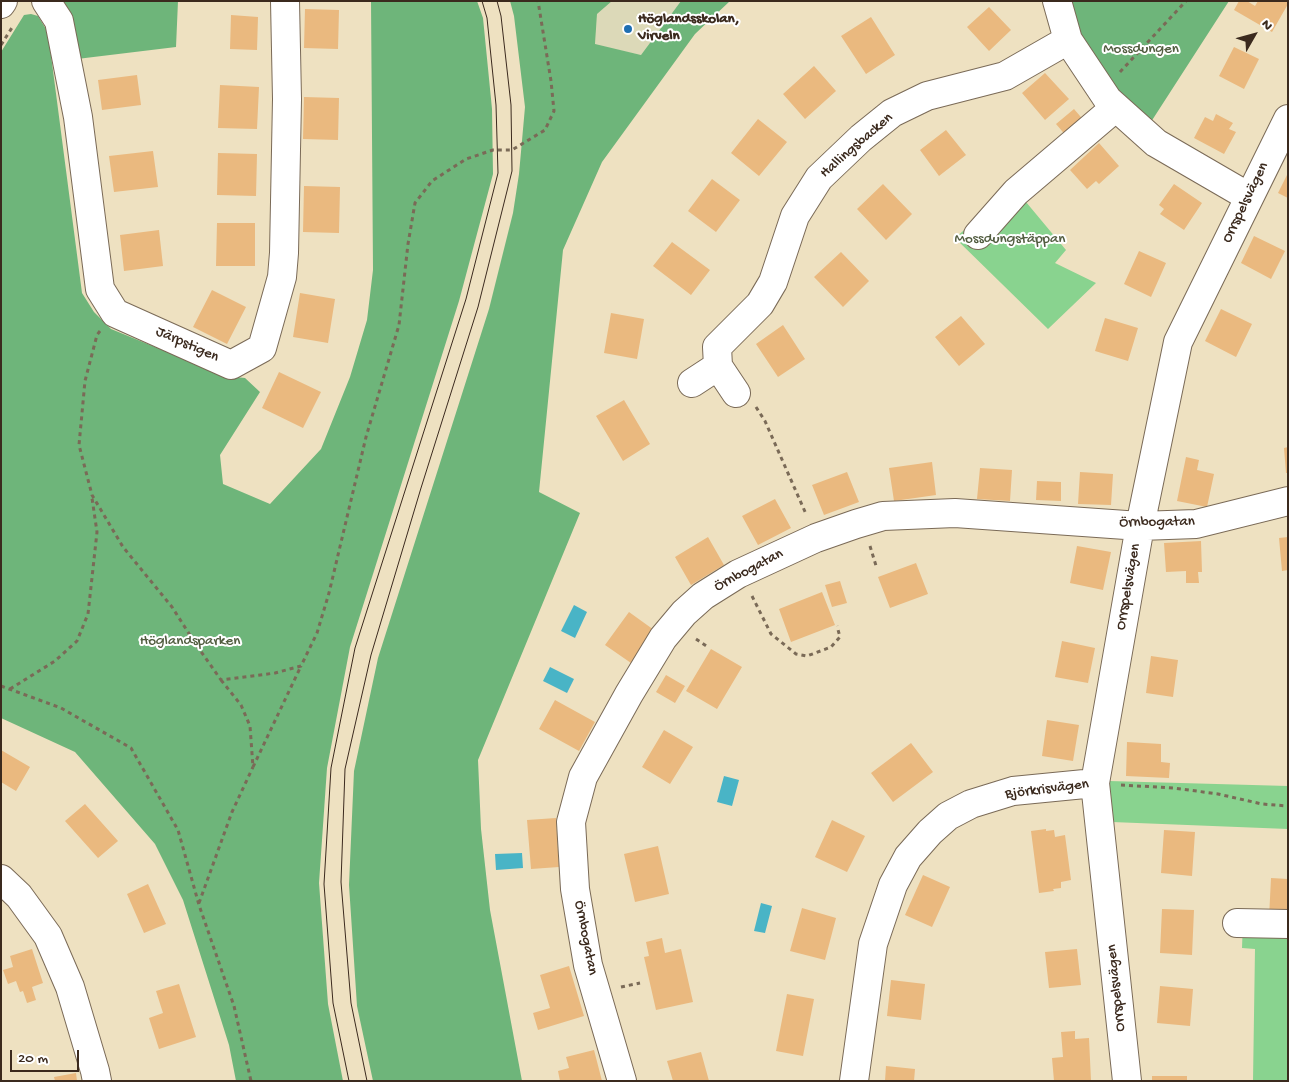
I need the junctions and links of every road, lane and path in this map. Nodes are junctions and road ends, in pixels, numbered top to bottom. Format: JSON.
{"nodes":[{"id":1,"x":46,"y":1,"type":"edge"},
{"id":2,"x":285,"y":1,"type":"edge"},
{"id":3,"x":538,"y":1,"type":"edge"},
{"id":4,"x":1057,"y":1,"type":"edge"},
{"id":5,"x":1186,"y":1,"type":"edge"},
{"id":6,"x":1068,"y":40,"type":"junction"},
{"id":7,"x":1109,"y":99,"type":"junction"},
{"id":8,"x":1288,"y":118,"type":"edge"},
{"id":9,"x":1249,"y":197,"type":"junction"},
{"id":10,"x":978,"y":235,"type":"dead end"},
{"id":11,"x":102,"y":327,"type":"dead end"},
{"id":12,"x":718,"y":366,"type":"junction"},
{"id":13,"x":692,"y":383,"type":"dead end"},
{"id":14,"x":736,"y":393,"type":"joint"},
{"id":15,"x":92,"y":495,"type":"junction"},
{"id":16,"x":1288,"y":501,"type":"edge"},
{"id":17,"x":1140,"y":526,"type":"junction"},
{"id":18,"x":816,"y":538,"type":"junction"},
{"id":19,"x":740,"y":573,"type":"junction"},
{"id":20,"x":837,"y":626,"type":"dead end"},
{"id":21,"x":302,"y":666,"type":"junction"},
{"id":22,"x":221,"y":680,"type":"junction"},
{"id":23,"x":1,"y":686,"type":"edge"},
{"id":24,"x":10,"y":689,"type":"junction"},
{"id":25,"x":253,"y":767,"type":"junction"},
{"id":26,"x":1095,"y":783,"type":"junction"},
{"id":27,"x":1288,"y":806,"type":"edge"},
{"id":28,"x":1,"y":879,"type":"edge"},
{"id":29,"x":199,"y":905,"type":"junction"},
{"id":30,"x":1237,"y":923,"type":"dead end"},
{"id":31,"x":1288,"y":924,"type":"edge"},
{"id":32,"x":97,"y":1081,"type":"edge"},
{"id":33,"x":252,"y":1081,"type":"edge"},
{"id":34,"x":622,"y":1081,"type":"edge"},
{"id":35,"x":854,"y":1081,"type":"edge"},
{"id":36,"x":1128,"y":1081,"type":"edge"}],
"edges":[{"from":1,"to":2,"type":"street","name":"Järpstigen"},
{"from":3,"to":21,"type":"path"},
{"from":4,"to":6,"type":"street"},
{"from":5,"to":7,"type":"path"},
{"from":6,"to":7,"type":"street"},
{"from":6,"to":12,"type":"street","name":"Hallingsbacken"},
{"from":7,"to":9,"type":"street"},
{"from":7,"to":10,"type":"street"},
{"from":8,"to":9,"type":"street","name":"Orrspelsvägen"},
{"from":9,"to":17,"type":"street","name":"Orrspelsvägen"},
{"from":11,"to":15,"type":"path"},
{"from":12,"to":13,"type":"street"},
{"from":12,"to":14,"type":"street"},
{"from":14,"to":18,"type":"path"},
{"from":15,"to":22,"type":"path"},
{"from":15,"to":24,"type":"path"},
{"from":16,"to":17,"type":"street","name":"Örnbogatan"},
{"from":17,"to":18,"type":"street","name":"Örnbogatan"},
{"from":17,"to":26,"type":"street","name":"Orrspelsvägen"},
{"from":18,"to":19,"type":"street","name":"Örnbogatan"},
{"from":19,"to":20,"type":"path"},
{"from":19,"to":34,"type":"street","name":"Örnbogatan"},
{"from":21,"to":22,"type":"path"},
{"from":21,"to":25,"type":"path"},
{"from":22,"to":25,"type":"path"},
{"from":23,"to":24,"type":"path"},
{"from":24,"to":29,"type":"path"},
{"from":25,"to":29,"type":"path"},
{"from":26,"to":27,"type":"path","name":"Björkrisvägen"},
{"from":26,"to":35,"type":"street","name":"Björkrisvägen"},
{"from":26,"to":36,"type":"street","name":"Orrspelsvägen"},
{"from":28,"to":32,"type":"street"},
{"from":29,"to":33,"type":"path"},
{"from":30,"to":31,"type":"street"}]}
